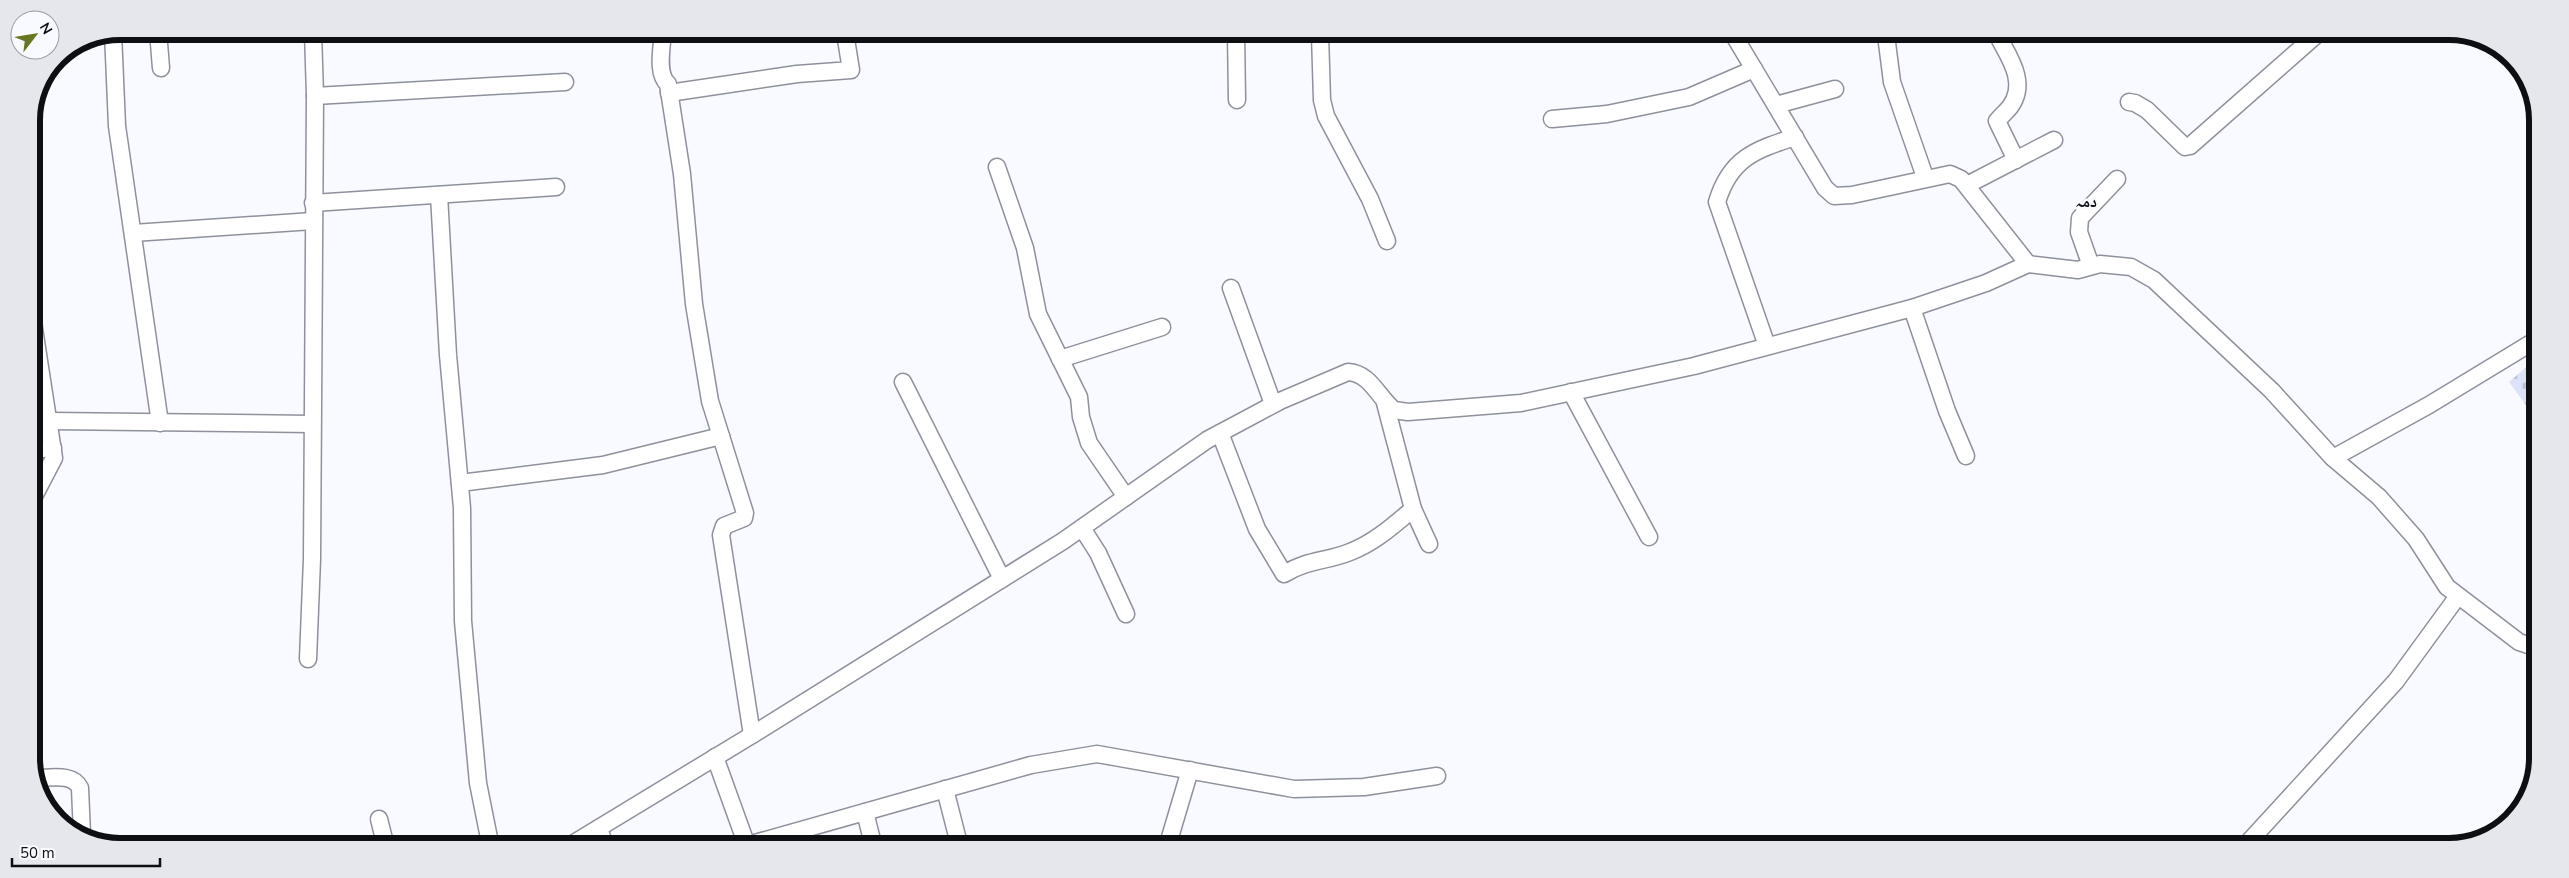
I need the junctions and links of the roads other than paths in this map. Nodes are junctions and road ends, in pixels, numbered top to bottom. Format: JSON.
{"nodes":[{"id":1,"x":159,"y":40,"type":"edge"},
{"id":2,"x":313,"y":40,"type":"edge"},
{"id":3,"x":663,"y":40,"type":"edge"},
{"id":4,"x":846,"y":40,"type":"edge"},
{"id":5,"x":1236,"y":40,"type":"edge"},
{"id":6,"x":1320,"y":40,"type":"edge"},
{"id":7,"x":1736,"y":40,"type":"edge"},
{"id":8,"x":1887,"y":40,"type":"edge"},
{"id":9,"x":2000,"y":40,"type":"dead end"},
{"id":10,"x":2310,"y":40,"type":"edge"},
{"id":11,"x":113,"y":41,"type":"edge"},
{"id":12,"x":161,"y":68,"type":"dead end"},
{"id":13,"x":1754,"y":70,"type":"junction"},
{"id":14,"x":565,"y":82,"type":"dead end"},
{"id":15,"x":1835,"y":89,"type":"dead end"},
{"id":16,"x":669,"y":92,"type":"junction"},
{"id":17,"x":315,"y":96,"type":"junction"},
{"id":18,"x":1237,"y":100,"type":"dead end"},
{"id":19,"x":2129,"y":102,"type":"dead end"},
{"id":20,"x":1776,"y":105,"type":"junction"},
{"id":21,"x":1552,"y":119,"type":"dead end"},
{"id":22,"x":1795,"y":137,"type":"junction"},
{"id":23,"x":2054,"y":140,"type":"dead end"},
{"id":24,"x":2016,"y":160,"type":"junction"},
{"id":25,"x":997,"y":167,"type":"dead end"},
{"id":26,"x":1925,"y":178,"type":"junction"},
{"id":27,"x":2117,"y":179,"type":"dead end"},
{"id":28,"x":1967,"y":186,"type":"junction"},
{"id":29,"x":556,"y":187,"type":"dead end"},
{"id":30,"x":439,"y":195,"type":"junction"},
{"id":31,"x":313,"y":203,"type":"junction"},
{"id":32,"x":313,"y":221,"type":"junction"},
{"id":33,"x":133,"y":233,"type":"junction"},
{"id":34,"x":1387,"y":241,"type":"dead end"},
{"id":35,"x":2028,"y":264,"type":"junction"},
{"id":36,"x":2091,"y":266,"type":"junction"},
{"id":37,"x":1231,"y":288,"type":"dead end"},
{"id":38,"x":1912,"y":308,"type":"junction"},
{"id":39,"x":1162,"y":327,"type":"dead end"},
{"id":40,"x":2529,"y":344,"type":"edge"},
{"id":41,"x":1766,"y":346,"type":"junction"},
{"id":42,"x":1060,"y":359,"type":"junction"},
{"id":43,"x":40,"y":366,"type":"edge"},
{"id":44,"x":903,"y":382,"type":"dead end"},
{"id":45,"x":1571,"y":392,"type":"junction"},
{"id":46,"x":1385,"y":403,"type":"junction"},
{"id":47,"x":1273,"y":404,"type":"junction"},
{"id":48,"x":49,"y":422,"type":"junction"},
{"id":49,"x":160,"y":423,"type":"junction"},
{"id":50,"x":312,"y":424,"type":"junction"},
{"id":51,"x":1220,"y":433,"type":"junction"},
{"id":52,"x":721,"y":436,"type":"junction"},
{"id":53,"x":53,"y":448,"type":"junction"},
{"id":54,"x":40,"y":449,"type":"edge"},
{"id":55,"x":1966,"y":456,"type":"dead end"},
{"id":56,"x":2333,"y":458,"type":"junction"},
{"id":57,"x":460,"y":483,"type":"junction"},
{"id":58,"x":40,"y":486,"type":"edge"},
{"id":59,"x":1126,"y":497,"type":"junction"},
{"id":60,"x":1413,"y":509,"type":"junction"},
{"id":61,"x":1082,"y":528,"type":"junction"},
{"id":62,"x":1649,"y":537,"type":"dead end"},
{"id":63,"x":1429,"y":544,"type":"dead end"},
{"id":64,"x":1002,"y":578,"type":"junction"},
{"id":65,"x":2458,"y":596,"type":"junction"},
{"id":66,"x":1126,"y":614,"type":"dead end"},
{"id":67,"x":2529,"y":645,"type":"edge"},
{"id":68,"x":308,"y":660,"type":"dead end"},
{"id":69,"x":752,"y":735,"type":"junction"},
{"id":70,"x":715,"y":757,"type":"junction"},
{"id":71,"x":1190,"y":770,"type":"junction"},
{"id":72,"x":1437,"y":776,"type":"dead end"},
{"id":73,"x":43,"y":778,"type":"edge"},
{"id":74,"x":945,"y":790,"type":"junction"},
{"id":75,"x":865,"y":812,"type":"junction"},
{"id":76,"x":379,"y":819,"type":"dead end"},
{"id":77,"x":82,"y":828,"type":"edge"},
{"id":78,"x":602,"y":835,"type":"edge"},
{"id":79,"x":385,"y":838,"type":"edge"},
{"id":80,"x":489,"y":838,"type":"edge"},
{"id":81,"x":744,"y":838,"type":"edge"},
{"id":82,"x":773,"y":838,"type":"edge"},
{"id":83,"x":872,"y":838,"type":"edge"},
{"id":84,"x":957,"y":838,"type":"edge"},
{"id":85,"x":1170,"y":838,"type":"edge"},
{"id":86,"x":2252,"y":838,"type":"edge"}],
"edges":[{"from":1,"to":12,"type":"street"},
{"from":2,"to":17,"type":"street"},
{"from":3,"to":16,"type":"street"},
{"from":4,"to":16,"type":"street"},
{"from":5,"to":18,"type":"street"},
{"from":6,"to":34,"type":"street"},
{"from":7,"to":13,"type":"street"},
{"from":8,"to":26,"type":"street"},
{"from":9,"to":24,"type":"street"},
{"from":10,"to":19,"type":"street"},
{"from":11,"to":33,"type":"street"},
{"from":13,"to":20,"type":"street"},
{"from":13,"to":21,"type":"street"},
{"from":14,"to":17,"type":"street"},
{"from":15,"to":20,"type":"street"},
{"from":16,"to":52,"type":"street"},
{"from":17,"to":31,"type":"street"},
{"from":20,"to":22,"type":"street"},
{"from":22,"to":26,"type":"street"},
{"from":22,"to":41,"type":"street"},
{"from":23,"to":24,"type":"street"},
{"from":24,"to":28,"type":"street"},
{"from":25,"to":42,"type":"street"},
{"from":26,"to":28,"type":"street"},
{"from":27,"to":36,"type":"street"},
{"from":28,"to":35,"type":"street"},
{"from":29,"to":30,"type":"street"},
{"from":30,"to":31,"type":"street"},
{"from":30,"to":57,"type":"street"},
{"from":31,"to":32,"type":"street"},
{"from":32,"to":33,"type":"street"},
{"from":32,"to":50,"type":"street"},
{"from":33,"to":49,"type":"street"},
{"from":35,"to":36,"type":"street"},
{"from":35,"to":38,"type":"street"},
{"from":36,"to":56,"type":"street"},
{"from":37,"to":47,"type":"street"},
{"from":38,"to":41,"type":"street"},
{"from":38,"to":55,"type":"street"},
{"from":39,"to":42,"type":"street"},
{"from":40,"to":56,"type":"street"},
{"from":41,"to":45,"type":"street"},
{"from":42,"to":59,"type":"street"},
{"from":43,"to":48,"type":"street"},
{"from":44,"to":64,"type":"street"},
{"from":45,"to":46,"type":"street"},
{"from":45,"to":62,"type":"street"},
{"from":46,"to":47,"type":"street"},
{"from":46,"to":60,"type":"street"},
{"from":47,"to":51,"type":"street"},
{"from":48,"to":49,"type":"street"},
{"from":48,"to":53,"type":"street"},
{"from":49,"to":50,"type":"street"},
{"from":50,"to":68,"type":"street"},
{"from":51,"to":59,"type":"street"},
{"from":51,"to":60,"type":"street"},
{"from":52,"to":57,"type":"street"},
{"from":52,"to":69,"type":"street"},
{"from":53,"to":54,"type":"street"},
{"from":53,"to":58,"type":"street"},
{"from":56,"to":65,"type":"street"},
{"from":57,"to":80,"type":"street"},
{"from":59,"to":61,"type":"street"},
{"from":60,"to":63,"type":"street"},
{"from":61,"to":64,"type":"street"},
{"from":61,"to":66,"type":"street"},
{"from":64,"to":69,"type":"street"},
{"from":65,"to":67,"type":"street"},
{"from":65,"to":86,"type":"street"},
{"from":69,"to":70,"type":"street"},
{"from":70,"to":78,"type":"street"},
{"from":70,"to":81,"type":"street"},
{"from":71,"to":72,"type":"street"},
{"from":71,"to":74,"type":"street"},
{"from":71,"to":85,"type":"street"},
{"from":73,"to":77,"type":"street"},
{"from":74,"to":75,"type":"street"},
{"from":74,"to":84,"type":"street"},
{"from":75,"to":82,"type":"street"},
{"from":75,"to":83,"type":"street"},
{"from":76,"to":79,"type":"street"}]}
